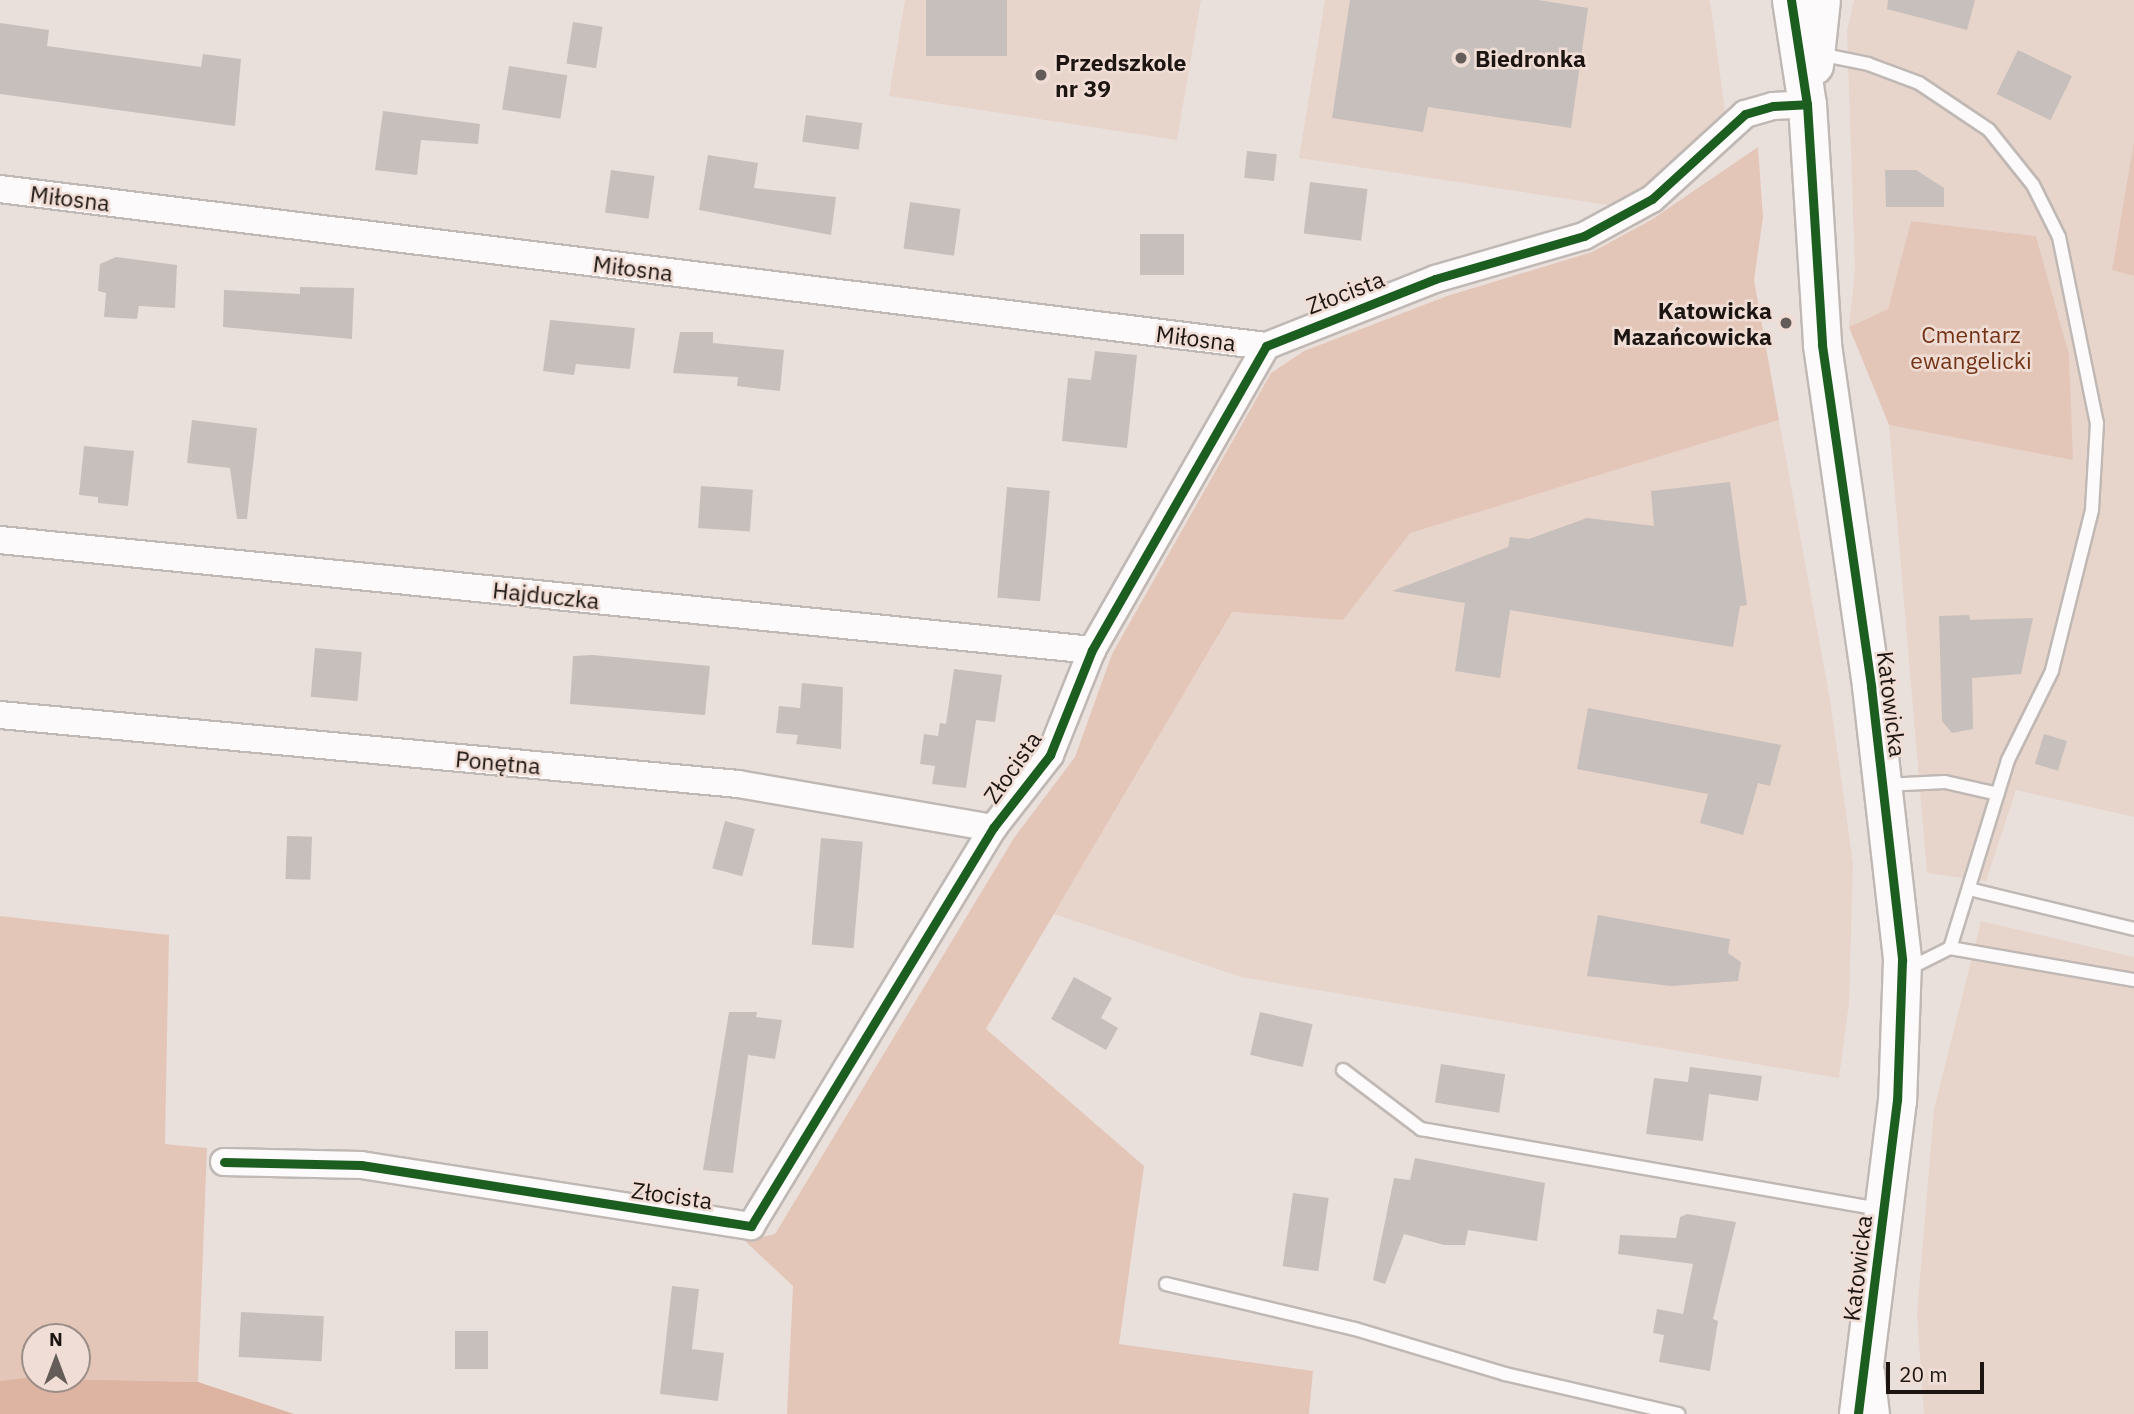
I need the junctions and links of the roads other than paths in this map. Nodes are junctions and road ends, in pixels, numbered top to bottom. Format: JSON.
{"nodes":[{"id":1,"x":1791,"y":0,"type":"edge"},
{"id":2,"x":1821,"y":0,"type":"edge"},
{"id":3,"x":1816,"y":53,"type":"junction"},
{"id":4,"x":1807,"y":104,"type":"junction"},
{"id":5,"x":0,"y":190,"type":"edge"},
{"id":6,"x":1266,"y":346,"type":"junction"},
{"id":7,"x":0,"y":540,"type":"edge"},
{"id":8,"x":1092,"y":650,"type":"junction"},
{"id":9,"x":0,"y":715,"type":"edge"},
{"id":10,"x":1883,"y":785,"type":"junction"},
{"id":11,"x":1998,"y":794,"type":"junction"},
{"id":12,"x":993,"y":828,"type":"junction"},
{"id":13,"x":1969,"y":889,"type":"junction"},
{"id":14,"x":2134,"y":929,"type":"edge"},
{"id":15,"x":1950,"y":948,"type":"junction"},
{"id":16,"x":1902,"y":973,"type":"junction"},
{"id":17,"x":2134,"y":980,"type":"edge"},
{"id":18,"x":1343,"y":1070,"type":"dead end"},
{"id":19,"x":224,"y":1163,"type":"dead end"},
{"id":20,"x":1884,"y":1210,"type":"junction"},
{"id":21,"x":1166,"y":1284,"type":"dead end"},
{"id":22,"x":1870,"y":1315,"type":"junction"},
{"id":23,"x":1678,"y":1414,"type":"edge"},
{"id":24,"x":1858,"y":1414,"type":"edge"},
{"id":25,"x":1884,"y":1414,"type":"edge"}],
"edges":[{"from":1,"to":4,"type":"street","name":"Katowicka"},
{"from":2,"to":3,"type":"street","name":"Katowicka"},
{"from":3,"to":4,"type":"street","name":"Katowicka"},
{"from":3,"to":11,"type":"lane"},
{"from":4,"to":6,"type":"street","name":"Złocista"},
{"from":4,"to":10,"type":"street","name":"Katowicka"},
{"from":5,"to":6,"type":"street","name":"Miłosna"},
{"from":6,"to":8,"type":"street","name":"Złocista"},
{"from":7,"to":8,"type":"street","name":"Hajduczka"},
{"from":8,"to":12,"type":"street","name":"Złocista"},
{"from":9,"to":12,"type":"street","name":"Ponętna"},
{"from":10,"to":11,"type":"lane"},
{"from":10,"to":16,"type":"street","name":"Katowicka"},
{"from":11,"to":13,"type":"lane"},
{"from":12,"to":19,"type":"street","name":"Złocista"},
{"from":13,"to":14,"type":"lane"},
{"from":13,"to":15,"type":"lane"},
{"from":15,"to":16,"type":"lane"},
{"from":15,"to":17,"type":"lane"},
{"from":16,"to":20,"type":"street","name":"Katowicka"},
{"from":18,"to":20,"type":"lane"},
{"from":20,"to":22,"type":"street","name":"Katowicka"},
{"from":21,"to":23,"type":"lane"},
{"from":22,"to":24,"type":"street","name":"Katowicka"},
{"from":22,"to":25,"type":"lane"}]}
